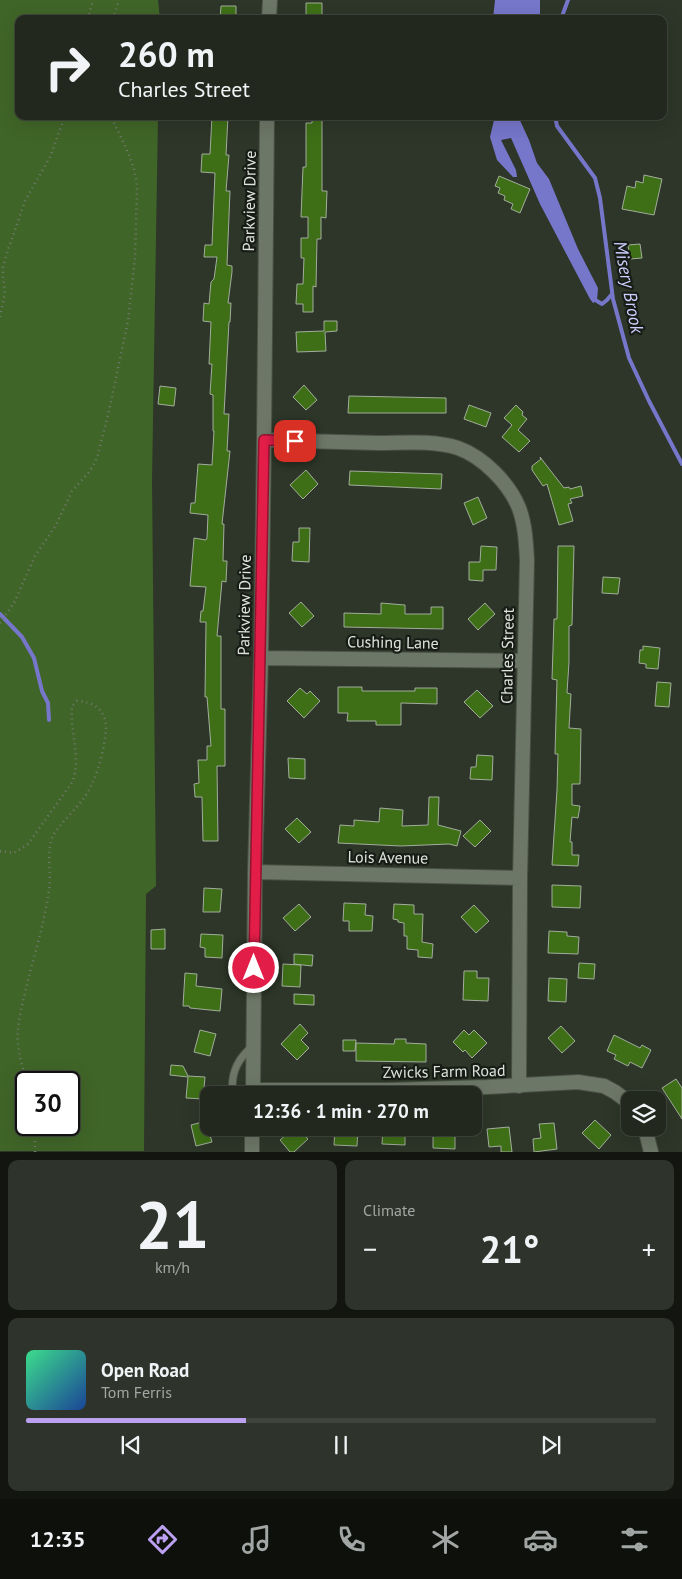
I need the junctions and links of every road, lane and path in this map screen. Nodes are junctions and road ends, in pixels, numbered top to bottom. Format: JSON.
{"nodes":[{"id":1,"x":93,"y":0,"type":"edge"},
{"id":2,"x":119,"y":0,"type":"edge"},
{"id":3,"x":270,"y":0,"type":"edge"},
{"id":4,"x":89,"y":15,"type":"edge"},
{"id":5,"x":114,"y":15,"type":"edge"},
{"id":6,"x":269,"y":15,"type":"edge"},
{"id":7,"x":64,"y":120,"type":"edge"},
{"id":8,"x":113,"y":120,"type":"edge"},
{"id":9,"x":268,"y":120,"type":"edge"},
{"id":10,"x":0,"y":317,"type":"edge"},
{"id":11,"x":264,"y":440,"type":"junction"},
{"id":12,"x":0,"y":623,"type":"edge"},
{"id":13,"x":261,"y":658,"type":"junction"},
{"id":14,"x":524,"y":661,"type":"junction"},
{"id":15,"x":0,"y":851,"type":"edge"},
{"id":16,"x":255,"y":872,"type":"junction"},
{"id":17,"x":520,"y":878,"type":"junction"},
{"id":18,"x":254,"y":1046,"type":"junction"},
{"id":19,"x":24,"y":1071,"type":"edge"},
{"id":20,"x":232,"y":1086,"type":"edge"},
{"id":21,"x":253,"y":1086,"type":"edge"},
{"id":22,"x":519,"y":1086,"type":"junction"},
{"id":23,"x":482,"y":1087,"type":"edge"},
{"id":24,"x":621,"y":1097,"type":"edge"},
{"id":25,"x":35,"y":1136,"type":"edge"},
{"id":26,"x":251,"y":1136,"type":"edge"},
{"id":27,"x":647,"y":1136,"type":"edge"},
{"id":28,"x":35,"y":1152,"type":"edge"},
{"id":29,"x":252,"y":1152,"type":"edge"},
{"id":30,"x":651,"y":1152,"type":"edge"}],
"edges":[{"from":1,"to":4,"type":"path"},
{"from":2,"to":5,"type":"path"},
{"from":3,"to":6,"type":"street"},
{"from":7,"to":10,"type":"path"},
{"from":8,"to":12,"type":"path"},
{"from":9,"to":11,"type":"street","name":"Parkview Drive"},
{"from":11,"to":13,"type":"street","name":"Parkview Drive"},
{"from":11,"to":14,"type":"street","name":"Charles Street"},
{"from":13,"to":14,"type":"street","name":"Cushing Lane"},
{"from":13,"to":16,"type":"street","name":"Parkview Drive"},
{"from":14,"to":17,"type":"street","name":"Charles Street"},
{"from":15,"to":19,"type":"path"},
{"from":16,"to":17,"type":"street","name":"Lois Avenue"},
{"from":16,"to":18,"type":"street","name":"Parkview Drive"},
{"from":17,"to":22,"type":"street","name":"Charles Street"},
{"from":18,"to":20,"type":"lane"},
{"from":18,"to":21,"type":"street","name":"Parkview Drive"},
{"from":22,"to":23,"type":"street","name":"Zwicks Farm Road"},
{"from":22,"to":24,"type":"street","name":"Zwicks Farm Road"},
{"from":25,"to":28,"type":"path"},
{"from":26,"to":29,"type":"street"},
{"from":27,"to":30,"type":"street"}]}
